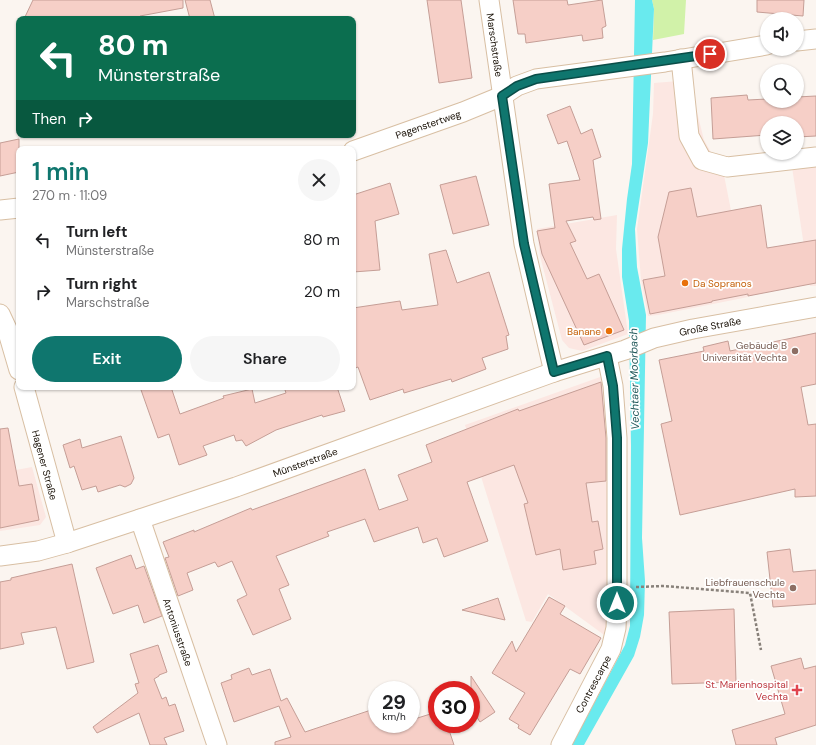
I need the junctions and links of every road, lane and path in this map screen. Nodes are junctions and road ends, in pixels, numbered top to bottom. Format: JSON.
{"nodes":[{"id":1,"x":489,"y":0,"type":"edge"},
{"id":2,"x":816,"y":40,"type":"edge"},
{"id":3,"x":804,"y":41,"type":"edge"},
{"id":4,"x":760,"y":46,"type":"edge"},
{"id":5,"x":673,"y":60,"type":"junction"},
{"id":6,"x":502,"y":96,"type":"junction"},
{"id":7,"x":356,"y":150,"type":"edge"},
{"id":8,"x":816,"y":158,"type":"edge"},
{"id":9,"x":16,"y":208,"type":"edge"},
{"id":10,"x":0,"y":210,"type":"edge"},
{"id":11,"x":816,"y":307,"type":"edge"},
{"id":12,"x":9,"y":323,"type":"edge"},
{"id":13,"x":16,"y":356,"type":"edge"},
{"id":14,"x":607,"y":356,"type":"junction"},
{"id":15,"x":554,"y":372,"type":"junction"},
{"id":16,"x":25,"y":390,"type":"edge"},
{"id":17,"x":140,"y":519,"type":"junction"},
{"id":18,"x":67,"y":543,"type":"junction"},
{"id":19,"x":0,"y":556,"type":"edge"},
{"id":20,"x":634,"y":587,"type":"dead end"},
{"id":21,"x":761,"y":650,"type":"dead end"},
{"id":22,"x":217,"y":745,"type":"edge"},
{"id":23,"x":561,"y":745,"type":"edge"}],
"edges":[{"from":1,"to":6,"type":"street","name":"Marschstraße"},
{"from":2,"to":3,"type":"street"},
{"from":4,"to":5,"type":"street","name":"Pagenstertweg"},
{"from":5,"to":6,"type":"street","name":"Pagenstertweg"},
{"from":5,"to":8,"type":"street"},
{"from":6,"to":7,"type":"street","name":"Pagenstertweg"},
{"from":6,"to":15,"type":"street","name":"Marschstraße"},
{"from":9,"to":10,"type":"street"},
{"from":11,"to":14,"type":"street","name":"Große Straße"},
{"from":12,"to":13,"type":"street"},
{"from":14,"to":15,"type":"street","name":"Münsterstraße"},
{"from":14,"to":23,"type":"street","name":"Contrescarpe"},
{"from":15,"to":17,"type":"street","name":"Münsterstraße"},
{"from":16,"to":18,"type":"street","name":"Hagener Straße"},
{"from":17,"to":18,"type":"street","name":"Münsterstraße"},
{"from":17,"to":22,"type":"street","name":"Antoniusstraße"},
{"from":18,"to":19,"type":"street","name":"Münsterstraße"},
{"from":20,"to":21,"type":"path"}]}
